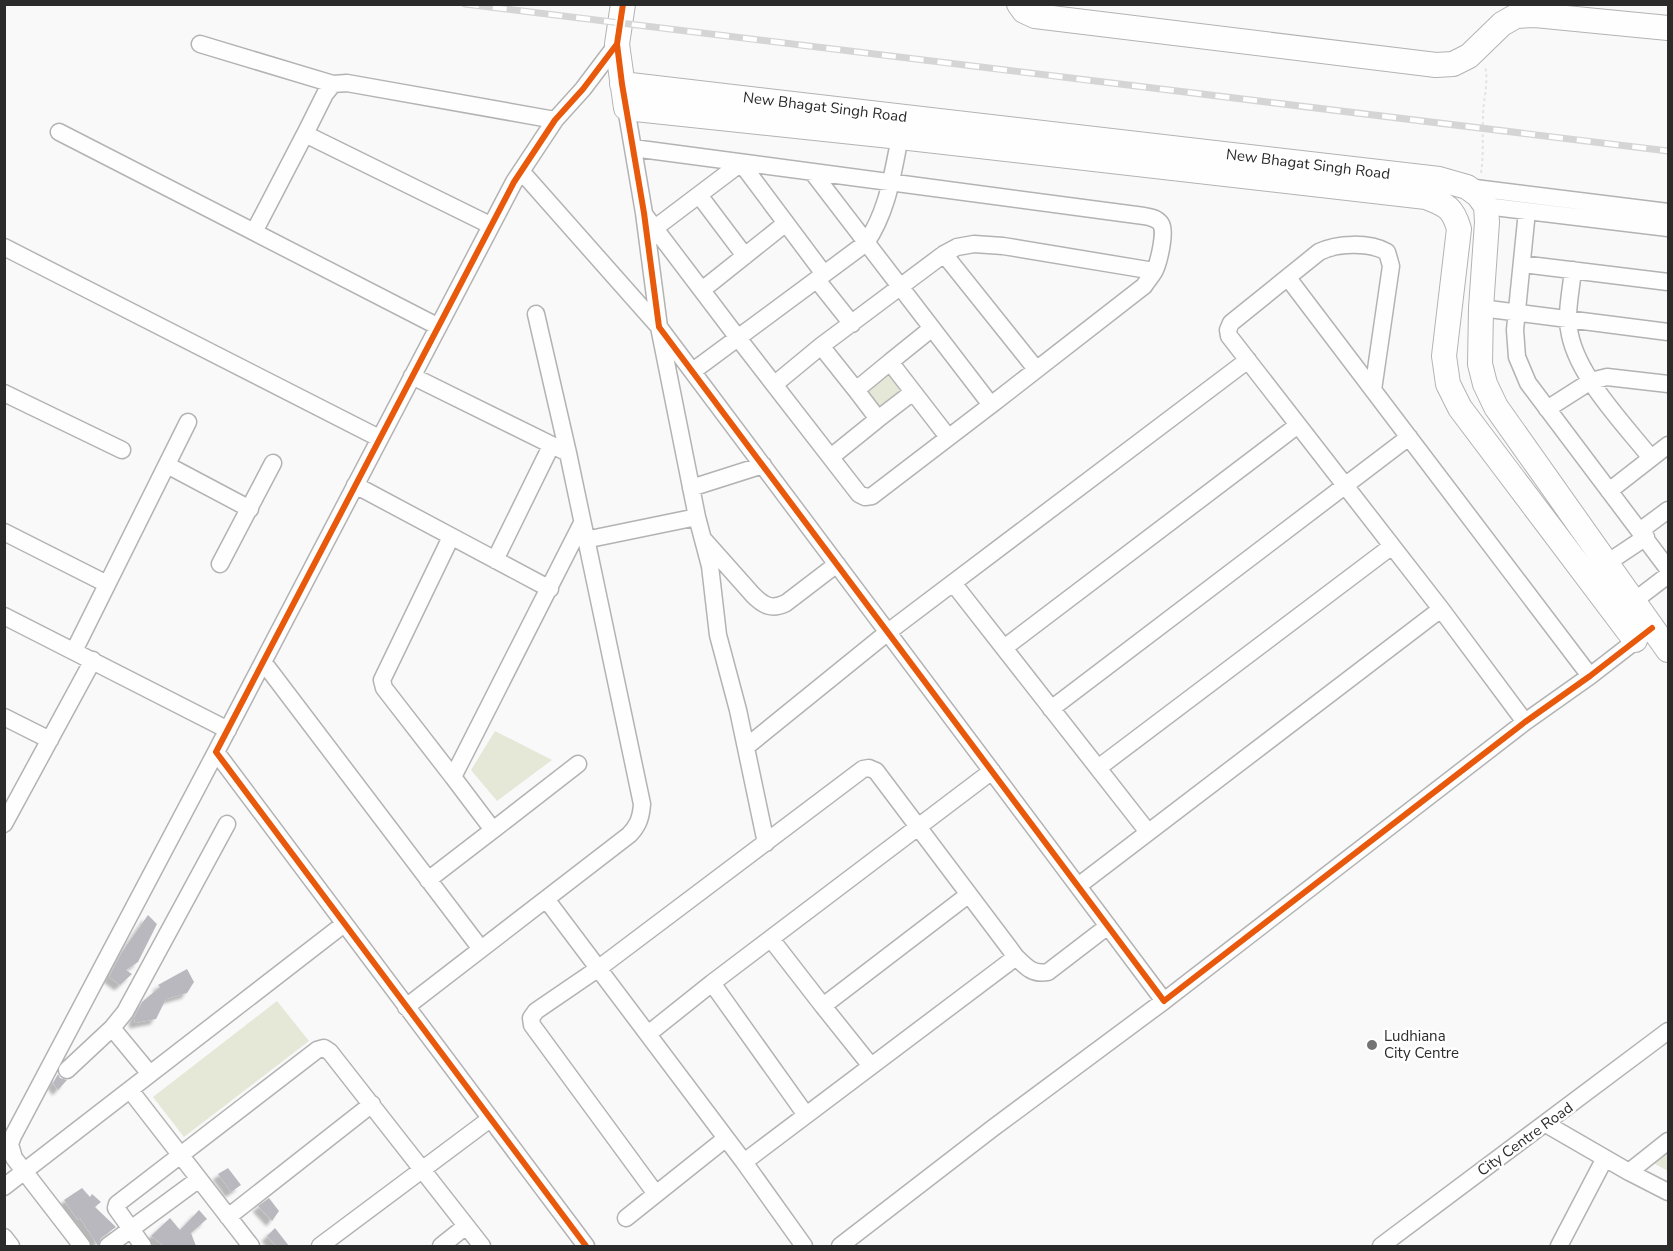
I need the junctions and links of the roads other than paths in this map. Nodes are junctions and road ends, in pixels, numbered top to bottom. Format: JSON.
{"nodes":[{"id":1,"x":623,"y":4,"type":"edge"},
{"id":2,"x":1019,"y":4,"type":"edge"},
{"id":3,"x":1668,"y":28,"type":"edge"},
{"id":4,"x":200,"y":44,"type":"dead end"},
{"id":5,"x":617,"y":44,"type":"junction"},
{"id":6,"x":333,"y":84,"type":"junction"},
{"id":7,"x":622,"y":84,"type":"junction"},
{"id":8,"x":626,"y":108,"type":"junction"},
{"id":9,"x":555,"y":120,"type":"junction"},
{"id":10,"x":59,"y":132,"type":"dead end"},
{"id":11,"x":305,"y":134,"type":"junction"},
{"id":12,"x":900,"y":137,"type":"junction"},
{"id":13,"x":633,"y":148,"type":"junction"},
{"id":14,"x":741,"y":163,"type":"junction"},
{"id":15,"x":521,"y":171,"type":"junction"},
{"id":16,"x":813,"y":173,"type":"junction"},
{"id":17,"x":890,"y":183,"type":"junction"},
{"id":18,"x":1477,"y":193,"type":"junction"},
{"id":19,"x":699,"y":195,"type":"junction"},
{"id":20,"x":1527,"y":211,"type":"junction"},
{"id":21,"x":1668,"y":212,"type":"edge"},
{"id":22,"x":644,"y":213,"type":"junction"},
{"id":23,"x":786,"y":223,"type":"junction"},
{"id":24,"x":490,"y":225,"type":"junction"},
{"id":25,"x":656,"y":228,"type":"junction"},
{"id":26,"x":1668,"y":228,"type":"edge"},
{"id":27,"x":254,"y":232,"type":"junction"},
{"id":28,"x":866,"y":243,"type":"junction"},
{"id":29,"x":4,"y":247,"type":"edge"},
{"id":30,"x":944,"y":254,"type":"junction"},
{"id":31,"x":745,"y":256,"type":"junction"},
{"id":32,"x":1522,"y":264,"type":"junction"},
{"id":33,"x":1573,"y":270,"type":"junction"},
{"id":34,"x":1154,"y":271,"type":"junction"},
{"id":35,"x":820,"y":277,"type":"junction"},
{"id":36,"x":1287,"y":278,"type":"junction"},
{"id":37,"x":1668,"y":282,"type":"edge"},
{"id":38,"x":900,"y":287,"type":"junction"},
{"id":39,"x":702,"y":290,"type":"junction"},
{"id":40,"x":1481,"y":308,"type":"junction"},
{"id":41,"x":1517,"y":313,"type":"junction"},
{"id":42,"x":536,"y":314,"type":"dead end"},
{"id":43,"x":1569,"y":320,"type":"junction"},
{"id":44,"x":852,"y":324,"type":"junction"},
{"id":45,"x":437,"y":326,"type":"junction"},
{"id":46,"x":659,"y":327,"type":"junction"},
{"id":47,"x":931,"y":329,"type":"junction"},
{"id":48,"x":1668,"y":332,"type":"edge"},
{"id":49,"x":738,"y":338,"type":"junction"},
{"id":50,"x":821,"y":346,"type":"junction"},
{"id":51,"x":1248,"y":360,"type":"junction"},
{"id":52,"x":890,"y":362,"type":"junction"},
{"id":53,"x":1036,"y":369,"type":"junction"},
{"id":54,"x":693,"y":371,"type":"junction"},
{"id":55,"x":412,"y":376,"type":"junction"},
{"id":56,"x":1591,"y":381,"type":"junction"},
{"id":57,"x":775,"y":384,"type":"junction"},
{"id":58,"x":1668,"y":384,"type":"edge"},
{"id":59,"x":856,"y":390,"type":"junction"},
{"id":60,"x":1373,"y":390,"type":"junction"},
{"id":61,"x":913,"y":392,"type":"junction"},
{"id":62,"x":4,"y":393,"type":"edge"},
{"id":63,"x":991,"y":405,"type":"junction"},
{"id":64,"x":1547,"y":409,"type":"junction"},
{"id":65,"x":878,"y":419,"type":"junction"},
{"id":66,"x":188,"y":422,"type":"dead end"},
{"id":67,"x":1298,"y":425,"type":"junction"},
{"id":68,"x":948,"y":437,"type":"junction"},
{"id":69,"x":1409,"y":437,"type":"junction"},
{"id":70,"x":379,"y":438,"type":"junction"},
{"id":71,"x":1668,"y":445,"type":"edge"},
{"id":72,"x":551,"y":447,"type":"junction"},
{"id":73,"x":122,"y":450,"type":"dead end"},
{"id":74,"x":568,"y":453,"type":"junction"},
{"id":75,"x":831,"y":457,"type":"junction"},
{"id":76,"x":1651,"y":458,"type":"junction"},
{"id":77,"x":273,"y":463,"type":"dead end"},
{"id":78,"x":167,"y":465,"type":"junction"},
{"id":79,"x":763,"y":465,"type":"junction"},
{"id":80,"x":355,"y":485,"type":"junction"},
{"id":81,"x":1345,"y":486,"type":"junction"},
{"id":82,"x":691,"y":488,"type":"junction"},
{"id":83,"x":1609,"y":491,"type":"junction"},
{"id":84,"x":249,"y":509,"type":"junction"},
{"id":85,"x":1668,"y":510,"type":"edge"},
{"id":86,"x":697,"y":517,"type":"junction"},
{"id":87,"x":4,"y":532,"type":"edge"},
{"id":88,"x":584,"y":532,"type":"junction"},
{"id":89,"x":1643,"y":534,"type":"junction"},
{"id":90,"x":451,"y":537,"type":"junction"},
{"id":91,"x":705,"y":540,"type":"junction"},
{"id":92,"x":1392,"y":546,"type":"junction"},
{"id":93,"x":495,"y":560,"type":"junction"},
{"id":94,"x":1607,"y":563,"type":"junction"},
{"id":95,"x":220,"y":564,"type":"dead end"},
{"id":96,"x":837,"y":564,"type":"junction"},
{"id":97,"x":1668,"y":569,"type":"edge"},
{"id":98,"x":1668,"y":575,"type":"edge"},
{"id":99,"x":953,"y":583,"type":"junction"},
{"id":100,"x":107,"y":584,"type":"junction"},
{"id":101,"x":550,"y":589,"type":"junction"},
{"id":102,"x":1634,"y":601,"type":"junction"},
{"id":103,"x":1442,"y":609,"type":"junction"},
{"id":104,"x":4,"y":616,"type":"edge"},
{"id":105,"x":888,"y":632,"type":"junction"},
{"id":106,"x":1644,"y":634,"type":"junction"},
{"id":107,"x":1004,"y":648,"type":"junction"},
{"id":108,"x":1668,"y":650,"type":"edge"},
{"id":109,"x":74,"y":651,"type":"junction"},
{"id":110,"x":93,"y":660,"type":"junction"},
{"id":111,"x":264,"y":663,"type":"junction"},
{"id":112,"x":1590,"y":676,"type":"junction"},
{"id":113,"x":1051,"y":709,"type":"junction"},
{"id":114,"x":4,"y":717,"type":"edge"},
{"id":115,"x":1525,"y":722,"type":"junction"},
{"id":116,"x":228,"y":730,"type":"junction"},
{"id":117,"x":50,"y":740,"type":"junction"},
{"id":118,"x":746,"y":747,"type":"junction"},
{"id":119,"x":216,"y":752,"type":"junction"},
{"id":120,"x":578,"y":764,"type":"dead end"},
{"id":121,"x":1098,"y":768,"type":"junction"},
{"id":122,"x":992,"y":771,"type":"junction"},
{"id":123,"x":453,"y":777,"type":"junction"},
{"id":124,"x":4,"y":824,"type":"edge"},
{"id":125,"x":227,"y":824,"type":"dead end"},
{"id":126,"x":917,"y":828,"type":"junction"},
{"id":127,"x":493,"y":830,"type":"junction"},
{"id":128,"x":1148,"y":832,"type":"junction"},
{"id":129,"x":766,"y":843,"type":"junction"},
{"id":130,"x":428,"y":880,"type":"junction"},
{"id":131,"x":1078,"y":886,"type":"junction"},
{"id":132,"x":968,"y":895,"type":"junction"},
{"id":133,"x":546,"y":899,"type":"junction"},
{"id":134,"x":345,"y":924,"type":"junction"},
{"id":135,"x":1108,"y":926,"type":"junction"},
{"id":136,"x":771,"y":939,"type":"junction"},
{"id":137,"x":481,"y":949,"type":"junction"},
{"id":138,"x":1016,"y":957,"type":"junction"},
{"id":139,"x":599,"y":969,"type":"junction"},
{"id":140,"x":712,"y":983,"type":"junction"},
{"id":141,"x":1164,"y":1001,"type":"junction"},
{"id":142,"x":824,"y":1006,"type":"junction"},
{"id":143,"x":406,"y":1007,"type":"junction"},
{"id":144,"x":112,"y":1028,"type":"junction"},
{"id":145,"x":1668,"y":1031,"type":"edge"},
{"id":146,"x":648,"y":1034,"type":"junction"},
{"id":147,"x":871,"y":1066,"type":"junction"},
{"id":148,"x":68,"y":1070,"type":"dead end"},
{"id":149,"x":150,"y":1074,"type":"junction"},
{"id":150,"x":130,"y":1089,"type":"junction"},
{"id":151,"x":372,"y":1104,"type":"junction"},
{"id":152,"x":806,"y":1114,"type":"junction"},
{"id":153,"x":490,"y":1119,"type":"junction"},
{"id":154,"x":1546,"y":1124,"type":"junction"},
{"id":155,"x":725,"y":1139,"type":"junction"},
{"id":156,"x":1668,"y":1141,"type":"edge"},
{"id":157,"x":180,"y":1155,"type":"junction"},
{"id":158,"x":1605,"y":1158,"type":"junction"},
{"id":159,"x":744,"y":1162,"type":"junction"},
{"id":160,"x":421,"y":1169,"type":"junction"},
{"id":161,"x":25,"y":1172,"type":"junction"},
{"id":162,"x":1629,"y":1172,"type":"junction"},
{"id":163,"x":199,"y":1179,"type":"junction"},
{"id":164,"x":4,"y":1187,"type":"edge"},
{"id":165,"x":1668,"y":1192,"type":"edge"},
{"id":166,"x":656,"y":1194,"type":"junction"},
{"id":167,"x":228,"y":1217,"type":"junction"},
{"id":168,"x":626,"y":1218,"type":"dead end"},
{"id":169,"x":466,"y":1226,"type":"junction"},
{"id":170,"x":130,"y":1229,"type":"junction"},
{"id":171,"x":4,"y":1237,"type":"edge"},
{"id":172,"x":11,"y":1246,"type":"edge"},
{"id":173,"x":82,"y":1246,"type":"edge"},
{"id":174,"x":108,"y":1246,"type":"edge"},
{"id":175,"x":143,"y":1246,"type":"edge"},
{"id":176,"x":251,"y":1246,"type":"edge"},
{"id":177,"x":320,"y":1246,"type":"edge"},
{"id":178,"x":441,"y":1246,"type":"edge"},
{"id":179,"x":482,"y":1246,"type":"edge"},
{"id":180,"x":586,"y":1246,"type":"edge"},
{"id":181,"x":804,"y":1246,"type":"edge"},
{"id":182,"x":840,"y":1246,"type":"edge"},
{"id":183,"x":1381,"y":1246,"type":"edge"},
{"id":184,"x":1559,"y":1246,"type":"edge"}],
"edges":[{"from":1,"to":5,"type":"street"},
{"from":2,"to":3,"type":"street"},
{"from":4,"to":6,"type":"street"},
{"from":5,"to":7,"type":"street"},
{"from":5,"to":9,"type":"street"},
{"from":6,"to":9,"type":"street"},
{"from":6,"to":11,"type":"street"},
{"from":7,"to":8,"type":"street"},
{"from":7,"to":18,"type":"street","name":"New Bhagat Singh Road"},
{"from":8,"to":12,"type":"street","name":"New Bhagat Singh Road"},
{"from":8,"to":13,"type":"street"},
{"from":9,"to":15,"type":"street"},
{"from":10,"to":27,"type":"street"},
{"from":11,"to":24,"type":"street"},
{"from":11,"to":27,"type":"street"},
{"from":12,"to":17,"type":"street"},
{"from":12,"to":106,"type":"street","name":"New Bhagat Singh Road"},
{"from":13,"to":14,"type":"street"},
{"from":13,"to":22,"type":"street"},
{"from":14,"to":16,"type":"street"},
{"from":14,"to":19,"type":"street"},
{"from":14,"to":23,"type":"street"},
{"from":15,"to":24,"type":"street"},
{"from":15,"to":46,"type":"street"},
{"from":16,"to":17,"type":"street"},
{"from":16,"to":28,"type":"street"},
{"from":17,"to":28,"type":"street"},
{"from":17,"to":34,"type":"street"},
{"from":18,"to":20,"type":"street"},
{"from":18,"to":21,"type":"street"},
{"from":18,"to":40,"type":"street","name":"New Bhagat Singh Road"},
{"from":19,"to":25,"type":"street"},
{"from":19,"to":31,"type":"street"},
{"from":20,"to":26,"type":"street"},
{"from":20,"to":32,"type":"street"},
{"from":22,"to":25,"type":"street"},
{"from":22,"to":46,"type":"street"},
{"from":23,"to":31,"type":"street"},
{"from":23,"to":35,"type":"street"},
{"from":24,"to":45,"type":"street"},
{"from":25,"to":39,"type":"street"},
{"from":27,"to":45,"type":"street"},
{"from":28,"to":35,"type":"street"},
{"from":28,"to":38,"type":"street"},
{"from":29,"to":70,"type":"street"},
{"from":30,"to":34,"type":"street"},
{"from":30,"to":38,"type":"street"},
{"from":30,"to":53,"type":"street"},
{"from":31,"to":39,"type":"street"},
{"from":32,"to":33,"type":"street"},
{"from":32,"to":41,"type":"street"},
{"from":33,"to":37,"type":"street"},
{"from":33,"to":43,"type":"street"},
{"from":34,"to":53,"type":"street"},
{"from":35,"to":44,"type":"street"},
{"from":35,"to":49,"type":"street"},
{"from":36,"to":51,"type":"street"},
{"from":36,"to":60,"type":"street"},
{"from":36,"to":60,"type":"street"},
{"from":38,"to":44,"type":"street"},
{"from":38,"to":47,"type":"street"},
{"from":39,"to":49,"type":"street"},
{"from":40,"to":41,"type":"street"},
{"from":40,"to":94,"type":"street","name":"New Bhagat Singh Road"},
{"from":41,"to":43,"type":"street"},
{"from":41,"to":64,"type":"street"},
{"from":42,"to":74,"type":"street"},
{"from":43,"to":48,"type":"street"},
{"from":43,"to":56,"type":"street"},
{"from":44,"to":50,"type":"street"},
{"from":45,"to":55,"type":"street"},
{"from":46,"to":54,"type":"street"},
{"from":46,"to":82,"type":"street"},
{"from":47,"to":52,"type":"street"},
{"from":47,"to":63,"type":"street"},
{"from":49,"to":54,"type":"street"},
{"from":49,"to":57,"type":"street"},
{"from":50,"to":57,"type":"street"},
{"from":50,"to":59,"type":"street"},
{"from":51,"to":67,"type":"street"},
{"from":51,"to":99,"type":"street"},
{"from":52,"to":59,"type":"street"},
{"from":52,"to":61,"type":"street"},
{"from":53,"to":63,"type":"street"},
{"from":54,"to":79,"type":"street"},
{"from":55,"to":70,"type":"street"},
{"from":55,"to":72,"type":"street"},
{"from":56,"to":58,"type":"street"},
{"from":56,"to":64,"type":"street"},
{"from":56,"to":76,"type":"street"},
{"from":57,"to":75,"type":"street"},
{"from":59,"to":65,"type":"street"},
{"from":60,"to":69,"type":"street"},
{"from":61,"to":65,"type":"street"},
{"from":61,"to":68,"type":"street"},
{"from":62,"to":73,"type":"street"},
{"from":63,"to":68,"type":"street"},
{"from":64,"to":83,"type":"street"},
{"from":65,"to":75,"type":"street"},
{"from":66,"to":78,"type":"street"},
{"from":67,"to":81,"type":"street"},
{"from":67,"to":107,"type":"street"},
{"from":68,"to":75,"type":"street"},
{"from":69,"to":81,"type":"street"},
{"from":69,"to":112,"type":"street"},
{"from":70,"to":80,"type":"street"},
{"from":71,"to":76,"type":"street"},
{"from":72,"to":74,"type":"street"},
{"from":72,"to":93,"type":"street"},
{"from":74,"to":88,"type":"street"},
{"from":76,"to":83,"type":"street"},
{"from":77,"to":84,"type":"street"},
{"from":78,"to":84,"type":"street"},
{"from":78,"to":100,"type":"street"},
{"from":79,"to":82,"type":"street"},
{"from":79,"to":96,"type":"street"},
{"from":80,"to":90,"type":"street"},
{"from":80,"to":111,"type":"street"},
{"from":81,"to":92,"type":"street"},
{"from":81,"to":113,"type":"street"},
{"from":82,"to":86,"type":"street"},
{"from":83,"to":89,"type":"street"},
{"from":84,"to":95,"type":"street"},
{"from":85,"to":89,"type":"street"},
{"from":86,"to":88,"type":"street"},
{"from":86,"to":91,"type":"street"},
{"from":87,"to":100,"type":"street"},
{"from":88,"to":101,"type":"street"},
{"from":88,"to":133,"type":"street"},
{"from":89,"to":94,"type":"street"},
{"from":89,"to":97,"type":"street"},
{"from":90,"to":93,"type":"street"},
{"from":90,"to":123,"type":"street"},
{"from":91,"to":96,"type":"street"},
{"from":91,"to":118,"type":"street"},
{"from":92,"to":103,"type":"street"},
{"from":92,"to":121,"type":"street"},
{"from":93,"to":101,"type":"street"},
{"from":94,"to":102,"type":"street","name":"New Bhagat Singh Road"},
{"from":96,"to":105,"type":"street"},
{"from":98,"to":102,"type":"street"},
{"from":99,"to":105,"type":"street"},
{"from":99,"to":107,"type":"street"},
{"from":100,"to":109,"type":"street"},
{"from":101,"to":123,"type":"street"},
{"from":102,"to":106,"type":"street","name":"New Bhagat Singh Road"},
{"from":103,"to":115,"type":"street"},
{"from":103,"to":128,"type":"street"},
{"from":104,"to":109,"type":"street"},
{"from":105,"to":118,"type":"street"},
{"from":105,"to":122,"type":"street"},
{"from":106,"to":108,"type":"street","name":"New Bhagat Singh Road"},
{"from":106,"to":112,"type":"street"},
{"from":107,"to":113,"type":"street"},
{"from":109,"to":110,"type":"street"},
{"from":110,"to":116,"type":"street"},
{"from":110,"to":117,"type":"street"},
{"from":111,"to":116,"type":"street"},
{"from":111,"to":130,"type":"street"},
{"from":112,"to":115,"type":"street"},
{"from":113,"to":121,"type":"street"},
{"from":114,"to":117,"type":"street"},
{"from":115,"to":141,"type":"street"},
{"from":116,"to":119,"type":"street"},
{"from":117,"to":124,"type":"street"},
{"from":118,"to":129,"type":"street"},
{"from":119,"to":134,"type":"street"},
{"from":119,"to":161,"type":"street"},
{"from":120,"to":127,"type":"street"},
{"from":121,"to":128,"type":"street"},
{"from":122,"to":126,"type":"street"},
{"from":122,"to":131,"type":"street"},
{"from":123,"to":127,"type":"street"},
{"from":125,"to":144,"type":"street"},
{"from":126,"to":129,"type":"street"},
{"from":126,"to":132,"type":"street"},
{"from":126,"to":136,"type":"street"},
{"from":127,"to":130,"type":"street"},
{"from":128,"to":131,"type":"street"},
{"from":129,"to":139,"type":"street"},
{"from":130,"to":137,"type":"street"},
{"from":131,"to":135,"type":"street"},
{"from":132,"to":138,"type":"street"},
{"from":132,"to":142,"type":"street"},
{"from":133,"to":137,"type":"street"},
{"from":133,"to":139,"type":"street"},
{"from":134,"to":143,"type":"street"},
{"from":134,"to":149,"type":"street"},
{"from":135,"to":138,"type":"street"},
{"from":135,"to":141,"type":"street"},
{"from":136,"to":140,"type":"street"},
{"from":136,"to":142,"type":"street"},
{"from":137,"to":143,"type":"street"},
{"from":138,"to":147,"type":"street"},
{"from":139,"to":146,"type":"street"},
{"from":139,"to":166,"type":"street"},
{"from":140,"to":146,"type":"street"},
{"from":140,"to":152,"type":"street"},
{"from":141,"to":182,"type":"street"},
{"from":142,"to":147,"type":"street"},
{"from":143,"to":153,"type":"street"},
{"from":144,"to":148,"type":"street"},
{"from":144,"to":149,"type":"street"},
{"from":145,"to":154,"type":"street","name":"City Centre Road"},
{"from":146,"to":155,"type":"street"},
{"from":147,"to":152,"type":"street"},
{"from":149,"to":150,"type":"street"},
{"from":150,"to":157,"type":"street"},
{"from":150,"to":161,"type":"street"},
{"from":151,"to":157,"type":"street"},
{"from":151,"to":160,"type":"street"},
{"from":151,"to":167,"type":"street"},
{"from":152,"to":159,"type":"street"},
{"from":153,"to":160,"type":"street"},
{"from":153,"to":180,"type":"street"},
{"from":154,"to":158,"type":"street"},
{"from":154,"to":183,"type":"street","name":"City Centre Road"},
{"from":155,"to":159,"type":"street"},
{"from":155,"to":166,"type":"street"},
{"from":156,"to":162,"type":"street"},
{"from":157,"to":163,"type":"street"},
{"from":157,"to":170,"type":"street"},
{"from":158,"to":162,"type":"street"},
{"from":158,"to":184,"type":"street"},
{"from":159,"to":181,"type":"street"},
{"from":160,"to":169,"type":"street"},
{"from":160,"to":177,"type":"street"},
{"from":161,"to":164,"type":"street"},
{"from":161,"to":173,"type":"street"},
{"from":162,"to":165,"type":"street"},
{"from":163,"to":167,"type":"street"},
{"from":163,"to":170,"type":"street"},
{"from":166,"to":168,"type":"street"},
{"from":167,"to":176,"type":"street"},
{"from":169,"to":178,"type":"street"},
{"from":169,"to":179,"type":"street"},
{"from":170,"to":174,"type":"street"},
{"from":170,"to":175,"type":"street"},
{"from":171,"to":172,"type":"street"}]}
